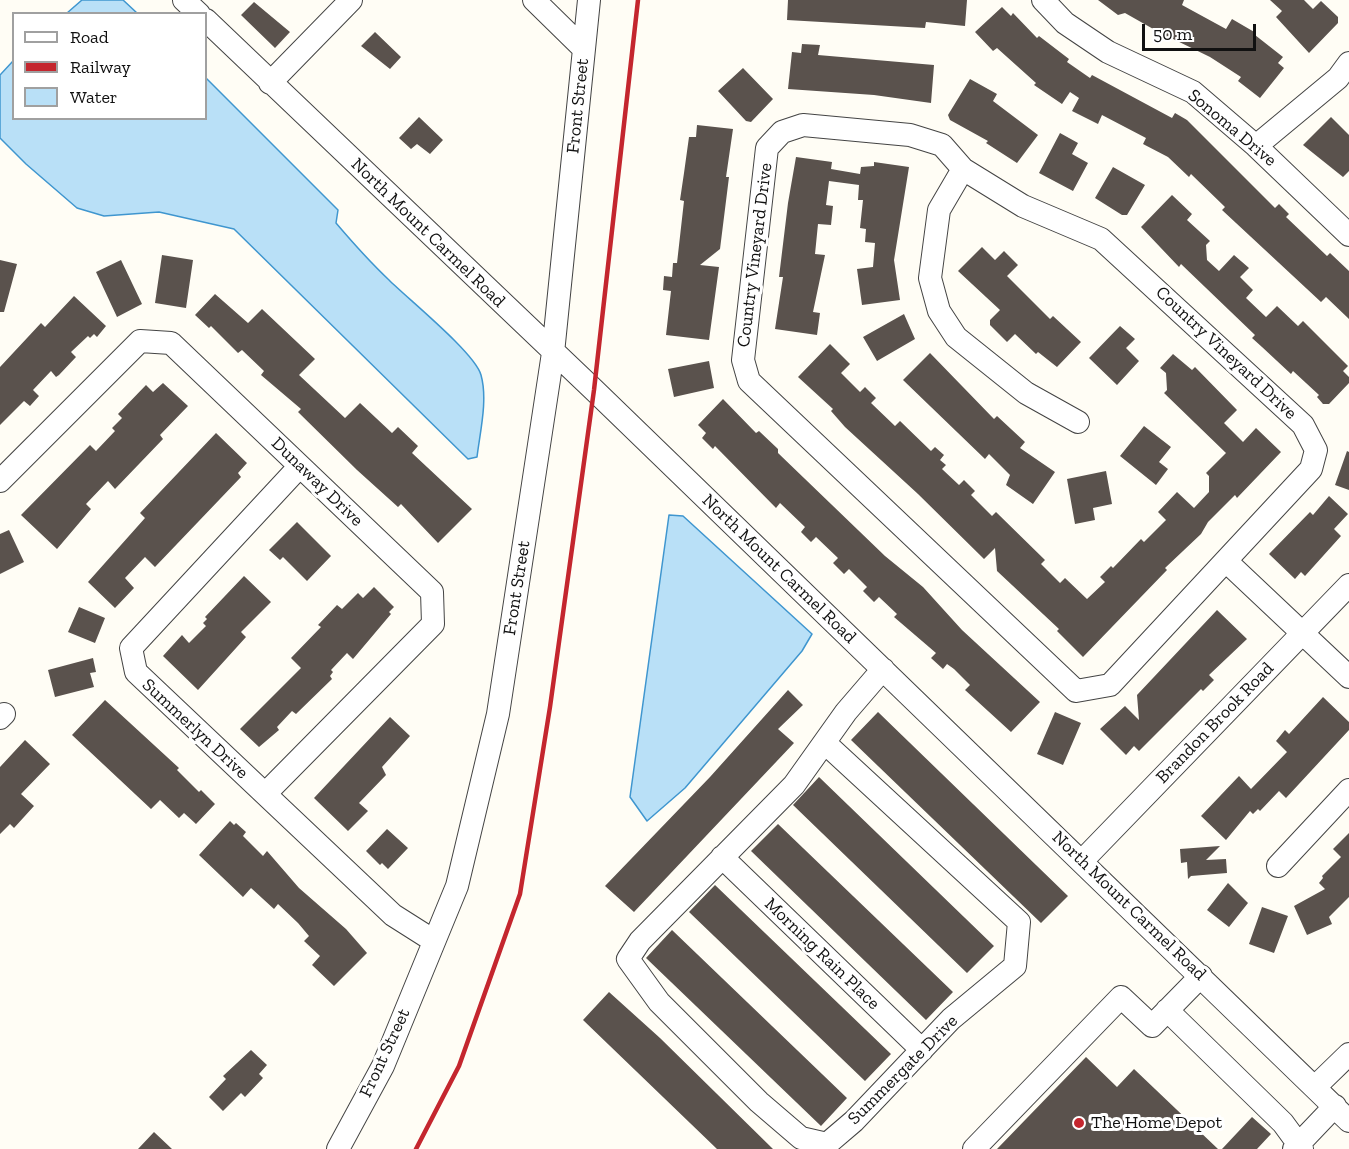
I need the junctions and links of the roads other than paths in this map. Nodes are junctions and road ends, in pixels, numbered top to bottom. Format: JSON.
{"nodes":[{"id":1,"x":184,"y":0,"type":"edge"},
{"id":2,"x":351,"y":0,"type":"edge"},
{"id":3,"x":534,"y":0,"type":"edge"},
{"id":4,"x":589,"y":0,"type":"edge"},
{"id":5,"x":1043,"y":0,"type":"edge"},
{"id":6,"x":196,"y":12,"type":"edge"},
{"id":7,"x":207,"y":21,"type":"edge"},
{"id":8,"x":584,"y":49,"type":"junction"},
{"id":9,"x":1349,"y":63,"type":"edge"},
{"id":10,"x":270,"y":83,"type":"junction"},
{"id":11,"x":1256,"y":146,"type":"junction"},
{"id":12,"x":963,"y":169,"type":"junction"},
{"id":13,"x":1349,"y":234,"type":"edge"},
{"id":14,"x":553,"y":353,"type":"junction"},
{"id":15,"x":1078,"y":422,"type":"dead end"},
{"id":16,"x":300,"y":466,"type":"junction"},
{"id":17,"x":0,"y":481,"type":"edge"},
{"id":18,"x":1227,"y":562,"type":"junction"},
{"id":19,"x":1349,"y":585,"type":"edge"},
{"id":20,"x":1302,"y":633,"type":"junction"},
{"id":21,"x":883,"y":669,"type":"junction"},
{"id":22,"x":1349,"y":678,"type":"edge"},
{"id":23,"x":825,"y":743,"type":"junction"},
{"id":24,"x":1349,"y":789,"type":"edge"},
{"id":25,"x":265,"y":794,"type":"junction"},
{"id":26,"x":722,"y":857,"type":"junction"},
{"id":27,"x":1082,"y":861,"type":"junction"},
{"id":28,"x":1278,"y":866,"type":"dead end"},
{"id":29,"x":434,"y":942,"type":"junction"},
{"id":30,"x":1201,"y":976,"type":"junction"},
{"id":31,"x":1167,"y":1011,"type":"junction"},
{"id":32,"x":922,"y":1050,"type":"junction"},
{"id":33,"x":1349,"y":1054,"type":"edge"},
{"id":34,"x":1315,"y":1087,"type":"junction"},
{"id":35,"x":1342,"y":1113,"type":"edge"},
{"id":36,"x":1298,"y":1148,"type":"edge"},
{"id":37,"x":338,"y":1149,"type":"edge"},
{"id":38,"x":974,"y":1149,"type":"edge"}],
"edges":[{"from":1,"to":6,"type":"street"},
{"from":2,"to":10,"type":"street"},
{"from":3,"to":8,"type":"street"},
{"from":4,"to":8,"type":"street","name":"Front Street"},
{"from":5,"to":11,"type":"street","name":"Sonoma Drive"},
{"from":7,"to":10,"type":"street","name":"North Mount Carmel Road"},
{"from":8,"to":14,"type":"street","name":"Front Street"},
{"from":9,"to":11,"type":"street"},
{"from":10,"to":14,"type":"street","name":"North Mount Carmel Road"},
{"from":11,"to":13,"type":"street","name":"Sonoma Drive"},
{"from":12,"to":15,"type":"street"},
{"from":12,"to":18,"type":"street","name":"Country Vineyard Drive"},
{"from":12,"to":18,"type":"street","name":"Country Vineyard Drive"},
{"from":14,"to":21,"type":"street","name":"North Mount Carmel Road"},
{"from":14,"to":29,"type":"street","name":"Front Street"},
{"from":16,"to":17,"type":"street","name":"Dunaway Drive"},
{"from":16,"to":25,"type":"street","name":"Summerlyn Drive"},
{"from":16,"to":25,"type":"street","name":"Dunaway Drive"},
{"from":18,"to":20,"type":"street"},
{"from":19,"to":20,"type":"street","name":"Brandon Brook Road"},
{"from":20,"to":22,"type":"street"},
{"from":20,"to":27,"type":"street","name":"Brandon Brook Road"},
{"from":21,"to":23,"type":"street","name":"Summergate Drive"},
{"from":21,"to":27,"type":"street","name":"North Mount Carmel Road"},
{"from":23,"to":26,"type":"street","name":"Summergate Drive"},
{"from":23,"to":32,"type":"street","name":"Summergate Drive"},
{"from":24,"to":28,"type":"street"},
{"from":25,"to":29,"type":"street","name":"Summerlyn Drive"},
{"from":26,"to":32,"type":"street","name":"Morning Rain Place"},
{"from":26,"to":32,"type":"street","name":"Summergate Drive"},
{"from":27,"to":30,"type":"street","name":"North Mount Carmel Road"},
{"from":29,"to":37,"type":"street","name":"Front Street"},
{"from":30,"to":31,"type":"street"},
{"from":30,"to":34,"type":"street","name":"North Mount Carmel Road"},
{"from":31,"to":36,"type":"street"},
{"from":31,"to":38,"type":"street"},
{"from":33,"to":34,"type":"street"},
{"from":34,"to":35,"type":"street","name":"North Mount Carmel Road"},
{"from":35,"to":36,"type":"street"}]}
